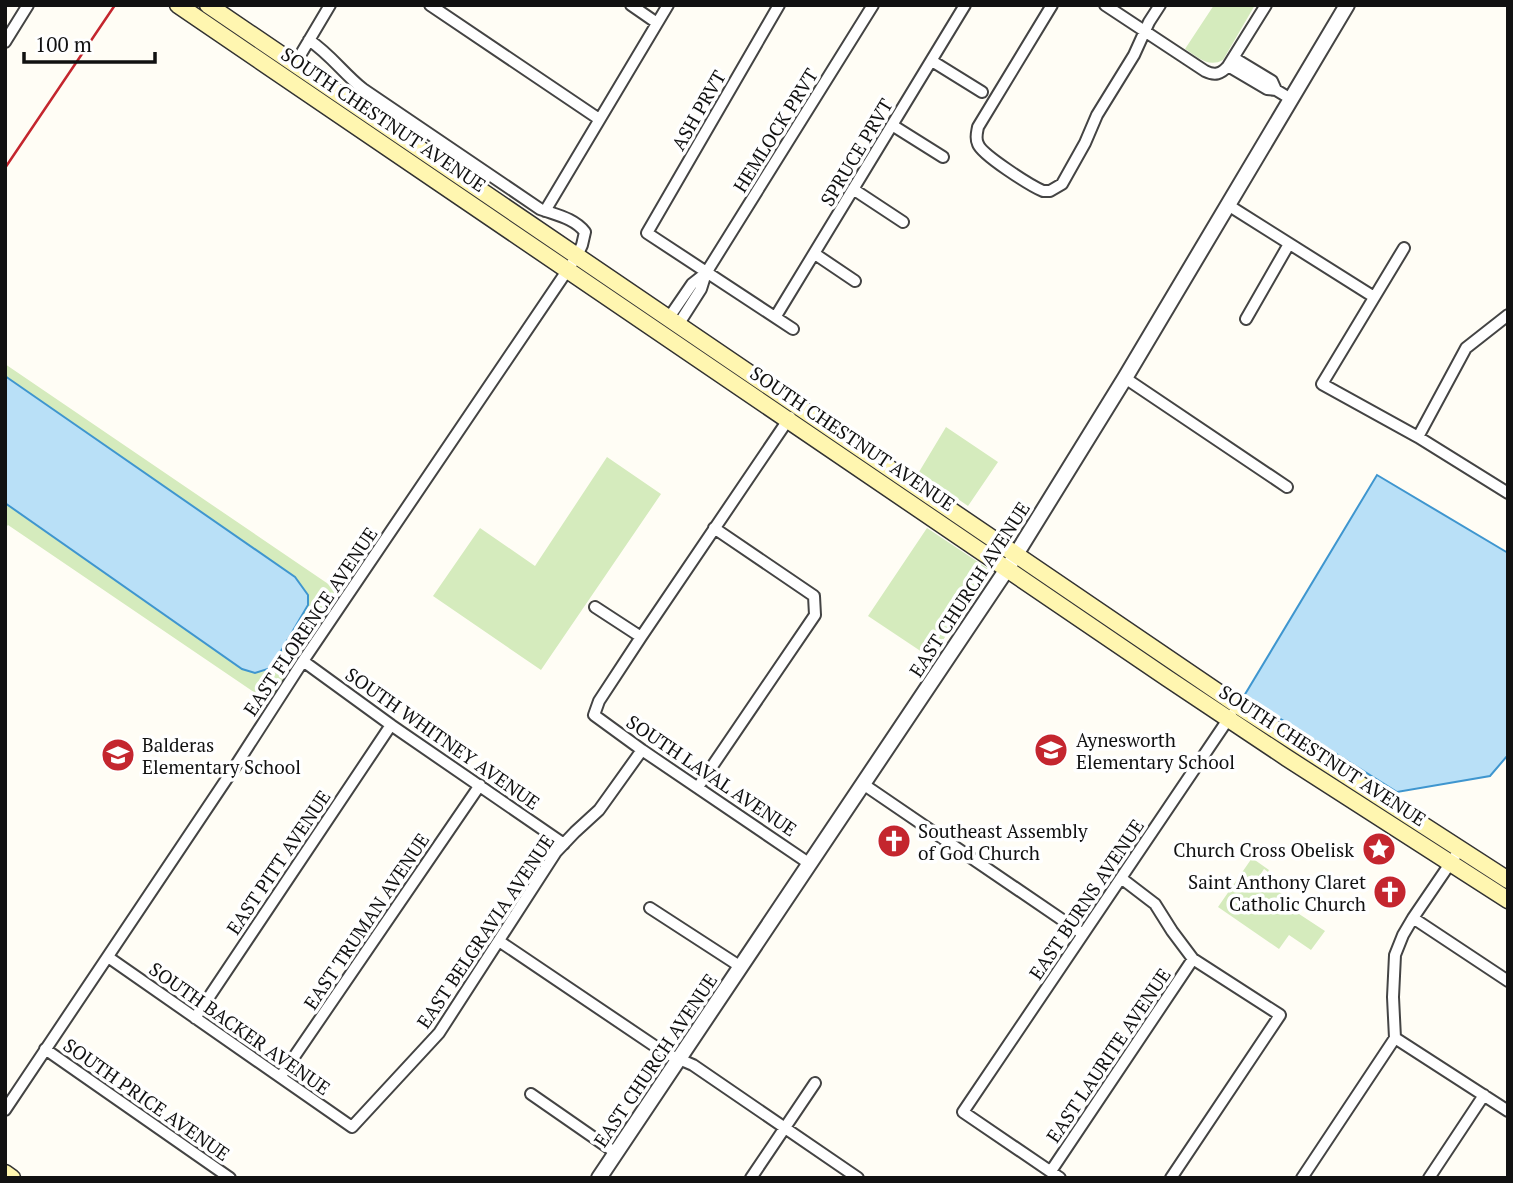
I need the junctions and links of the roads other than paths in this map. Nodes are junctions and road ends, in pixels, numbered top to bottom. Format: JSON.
{"nodes":[{"id":1,"x":29,"y":5,"type":"edge"},
{"id":2,"x":178,"y":5,"type":"edge"},
{"id":3,"x":209,"y":5,"type":"edge"},
{"id":4,"x":330,"y":5,"type":"edge"},
{"id":5,"x":430,"y":5,"type":"edge"},
{"id":6,"x":631,"y":5,"type":"edge"},
{"id":7,"x":668,"y":5,"type":"edge"},
{"id":8,"x":779,"y":5,"type":"edge"},
{"id":9,"x":873,"y":5,"type":"edge"},
{"id":10,"x":965,"y":5,"type":"edge"},
{"id":11,"x":1052,"y":5,"type":"edge"},
{"id":12,"x":1105,"y":5,"type":"edge"},
{"id":13,"x":1160,"y":5,"type":"edge"},
{"id":14,"x":1266,"y":5,"type":"edge"},
{"id":15,"x":1344,"y":7,"type":"edge"},
{"id":16,"x":657,"y":23,"type":"junction"},
{"id":17,"x":208,"y":25,"type":"junction"},
{"id":18,"x":1144,"y":31,"type":"junction"},
{"id":19,"x":309,"y":40,"type":"junction"},
{"id":20,"x":5,"y":42,"type":"edge"},
{"id":21,"x":932,"y":61,"type":"junction"},
{"id":22,"x":1231,"y":62,"type":"junction"},
{"id":23,"x":295,"y":64,"type":"junction"},
{"id":24,"x":982,"y":92,"type":"dead end"},
{"id":25,"x":1292,"y":99,"type":"junction"},
{"id":26,"x":600,"y":119,"type":"junction"},
{"id":27,"x":892,"y":125,"type":"junction"},
{"id":28,"x":943,"y":157,"type":"dead end"},
{"id":29,"x":853,"y":189,"type":"junction"},
{"id":30,"x":1228,"y":205,"type":"junction"},
{"id":31,"x":545,"y":211,"type":"junction"},
{"id":32,"x":903,"y":222,"type":"dead end"},
{"id":33,"x":1289,"y":244,"type":"junction"},
{"id":34,"x":1404,"y":248,"type":"dead end"},
{"id":35,"x":815,"y":254,"type":"junction"},
{"id":36,"x":572,"y":263,"type":"junction"},
{"id":37,"x":706,"y":273,"type":"junction"},
{"id":38,"x":855,"y":281,"type":"dead end"},
{"id":39,"x":1374,"y":297,"type":"junction"},
{"id":40,"x":1508,"y":315,"type":"edge"},
{"id":41,"x":776,"y":316,"type":"junction"},
{"id":42,"x":1246,"y":319,"type":"dead end"},
{"id":43,"x":673,"y":322,"type":"junction"},
{"id":44,"x":793,"y":329,"type":"dead end"},
{"id":45,"x":1125,"y":378,"type":"junction"},
{"id":46,"x":798,"y":405,"type":"junction"},
{"id":47,"x":788,"y":420,"type":"junction"},
{"id":48,"x":1418,"y":437,"type":"junction"},
{"id":49,"x":1287,"y":487,"type":"dead end"},
{"id":50,"x":1508,"y":493,"type":"edge"},
{"id":51,"x":714,"y":528,"type":"junction"},
{"id":52,"x":1011,"y":562,"type":"junction"},
{"id":53,"x":595,"y":607,"type":"dead end"},
{"id":54,"x":641,"y":637,"type":"junction"},
{"id":55,"x":303,"y":661,"type":"junction"},
{"id":56,"x":1233,"y":712,"type":"junction"},
{"id":57,"x":391,"y":725,"type":"junction"},
{"id":58,"x":642,"y":750,"type":"junction"},
{"id":59,"x":480,"y":785,"type":"junction"},
{"id":60,"x":863,"y":785,"type":"junction"},
{"id":61,"x":698,"y":787,"type":"junction"},
{"id":62,"x":564,"y":844,"type":"junction"},
{"id":63,"x":1455,"y":856,"type":"junction"},
{"id":64,"x":810,"y":864,"type":"junction"},
{"id":65,"x":1121,"y":878,"type":"junction"},
{"id":66,"x":1508,"y":880,"type":"edge"},
{"id":67,"x":1508,"y":900,"type":"edge"},
{"id":68,"x":650,"y":908,"type":"dead end"},
{"id":69,"x":1413,"y":918,"type":"junction"},
{"id":70,"x":1083,"y":934,"type":"junction"},
{"id":71,"x":499,"y":942,"type":"junction"},
{"id":72,"x":108,"y":957,"type":"junction"},
{"id":73,"x":1193,"y":958,"type":"junction"},
{"id":74,"x":741,"y":967,"type":"junction"},
{"id":75,"x":1508,"y":981,"type":"edge"},
{"id":76,"x":195,"y":1018,"type":"junction"},
{"id":77,"x":1395,"y":1038,"type":"junction"},
{"id":78,"x":45,"y":1049,"type":"junction"},
{"id":79,"x":679,"y":1059,"type":"junction"},
{"id":80,"x":281,"y":1076,"type":"junction"},
{"id":81,"x":815,"y":1083,"type":"dead end"},
{"id":82,"x":531,"y":1094,"type":"dead end"},
{"id":83,"x":1484,"y":1095,"type":"junction"},
{"id":84,"x":5,"y":1110,"type":"edge"},
{"id":85,"x":1508,"y":1111,"type":"edge"},
{"id":86,"x":352,"y":1127,"type":"joint"},
{"id":87,"x":785,"y":1128,"type":"junction"},
{"id":88,"x":616,"y":1153,"type":"junction"},
{"id":89,"x":5,"y":1173,"type":"edge"},
{"id":90,"x":1056,"y":1175,"type":"edge"},
{"id":91,"x":12,"y":1178,"type":"edge"},
{"id":92,"x":230,"y":1178,"type":"edge"},
{"id":93,"x":599,"y":1178,"type":"edge"},
{"id":94,"x":751,"y":1178,"type":"edge"},
{"id":95,"x":858,"y":1178,"type":"edge"},
{"id":96,"x":1171,"y":1178,"type":"edge"},
{"id":97,"x":1302,"y":1178,"type":"edge"},
{"id":98,"x":1429,"y":1178,"type":"edge"}],
"edges":[{"from":1,"to":20,"type":"street"},
{"from":2,"to":17,"type":"main road","name":"SOUTH CHESTNUT AVENUE"},
{"from":3,"to":23,"type":"main road","name":"SOUTH CHESTNUT AVENUE"},
{"from":4,"to":19,"type":"street"},
{"from":5,"to":26,"type":"street"},
{"from":6,"to":16,"type":"street"},
{"from":7,"to":16,"type":"street"},
{"from":8,"to":37,"type":"street","name":"ASH PRVT"},
{"from":9,"to":37,"type":"street","name":"HEMLOCK PRVT"},
{"from":10,"to":21,"type":"street","name":"SPRUCE PRVT"},
{"from":11,"to":18,"type":"street"},
{"from":12,"to":18,"type":"street"},
{"from":13,"to":18,"type":"street"},
{"from":14,"to":22,"type":"street"},
{"from":15,"to":25,"type":"street","name":"EAST CHURCH AVENUE"},
{"from":16,"to":26,"type":"street"},
{"from":17,"to":23,"type":"main road"},
{"from":17,"to":36,"type":"main road","name":"SOUTH CHESTNUT AVENUE"},
{"from":18,"to":22,"type":"street"},
{"from":19,"to":23,"type":"street"},
{"from":19,"to":31,"type":"street"},
{"from":21,"to":24,"type":"street"},
{"from":21,"to":27,"type":"street","name":"SPRUCE PRVT"},
{"from":22,"to":25,"type":"street"},
{"from":23,"to":36,"type":"main road","name":"SOUTH CHESTNUT AVENUE"},
{"from":25,"to":30,"type":"street","name":"EAST CHURCH AVENUE"},
{"from":26,"to":31,"type":"street"},
{"from":27,"to":28,"type":"street"},
{"from":27,"to":29,"type":"street","name":"SPRUCE PRVT"},
{"from":29,"to":32,"type":"street"},
{"from":29,"to":35,"type":"street","name":"SPRUCE PRVT"},
{"from":30,"to":33,"type":"street"},
{"from":30,"to":45,"type":"street","name":"EAST CHURCH AVENUE"},
{"from":31,"to":36,"type":"street"},
{"from":33,"to":39,"type":"street"},
{"from":33,"to":42,"type":"street"},
{"from":34,"to":39,"type":"street"},
{"from":35,"to":38,"type":"street"},
{"from":35,"to":41,"type":"street","name":"SPRUCE PRVT"},
{"from":36,"to":43,"type":"main road","name":"SOUTH CHESTNUT AVENUE"},
{"from":36,"to":47,"type":"main road","name":"SOUTH CHESTNUT AVENUE"},
{"from":36,"to":55,"type":"street","name":"EAST FLORENCE AVENUE"},
{"from":37,"to":41,"type":"street"},
{"from":37,"to":43,"type":"street","name":"HEMLOCK PRVT"},
{"from":39,"to":48,"type":"street"},
{"from":40,"to":48,"type":"street"},
{"from":41,"to":44,"type":"street"},
{"from":43,"to":46,"type":"main road","name":"SOUTH CHESTNUT AVENUE"},
{"from":45,"to":49,"type":"street"},
{"from":45,"to":52,"type":"street","name":"EAST CHURCH AVENUE"},
{"from":46,"to":47,"type":"street"},
{"from":46,"to":52,"type":"main road","name":"SOUTH CHESTNUT AVENUE"},
{"from":47,"to":51,"type":"street"},
{"from":47,"to":52,"type":"main road","name":"SOUTH CHESTNUT AVENUE"},
{"from":48,"to":50,"type":"street"},
{"from":51,"to":54,"type":"street"},
{"from":51,"to":61,"type":"street"},
{"from":52,"to":56,"type":"main road","name":"SOUTH CHESTNUT AVENUE"},
{"from":52,"to":60,"type":"street","name":"EAST CHURCH AVENUE"},
{"from":53,"to":54,"type":"street"},
{"from":54,"to":58,"type":"street","name":"SOUTH LAVAL AVENUE"},
{"from":55,"to":57,"type":"street","name":"SOUTH WHITNEY AVENUE"},
{"from":55,"to":72,"type":"street","name":"EAST FLORENCE AVENUE"},
{"from":56,"to":63,"type":"main road","name":"SOUTH CHESTNUT AVENUE"},
{"from":56,"to":65,"type":"street","name":"EAST BURNS AVENUE"},
{"from":57,"to":59,"type":"street","name":"SOUTH WHITNEY AVENUE"},
{"from":57,"to":76,"type":"street","name":"EAST PITT AVENUE"},
{"from":58,"to":61,"type":"street","name":"SOUTH LAVAL AVENUE"},
{"from":58,"to":62,"type":"street","name":"EAST BELGRAVIA AVENUE"},
{"from":59,"to":62,"type":"street","name":"SOUTH WHITNEY AVENUE"},
{"from":59,"to":80,"type":"street","name":"EAST TRUMAN AVENUE"},
{"from":60,"to":64,"type":"street","name":"EAST CHURCH AVENUE"},
{"from":60,"to":70,"type":"street"},
{"from":61,"to":64,"type":"street","name":"SOUTH LAVAL AVENUE"},
{"from":62,"to":71,"type":"street","name":"EAST BELGRAVIA AVENUE"},
{"from":63,"to":66,"type":"main road","name":"SOUTH CHESTNUT AVENUE"},
{"from":63,"to":67,"type":"main road","name":"SOUTH CHESTNUT AVENUE"},
{"from":63,"to":69,"type":"street"},
{"from":64,"to":74,"type":"street","name":"EAST CHURCH AVENUE"},
{"from":65,"to":70,"type":"street","name":"EAST BURNS AVENUE"},
{"from":65,"to":73,"type":"street"},
{"from":68,"to":74,"type":"street"},
{"from":69,"to":75,"type":"street"},
{"from":69,"to":77,"type":"street"},
{"from":70,"to":90,"type":"street","name":"EAST BURNS AVENUE"},
{"from":71,"to":79,"type":"street"},
{"from":71,"to":86,"type":"street","name":"EAST BELGRAVIA AVENUE"},
{"from":72,"to":76,"type":"street","name":"SOUTH BACKER AVENUE"},
{"from":72,"to":78,"type":"street","name":"EAST FLORENCE AVENUE"},
{"from":73,"to":90,"type":"street","name":"EAST LAURITE AVENUE"},
{"from":73,"to":96,"type":"street"},
{"from":74,"to":79,"type":"street","name":"EAST CHURCH AVENUE"},
{"from":76,"to":80,"type":"street","name":"SOUTH BACKER AVENUE"},
{"from":77,"to":83,"type":"street"},
{"from":77,"to":97,"type":"street"},
{"from":78,"to":84,"type":"street","name":"EAST FLORENCE AVENUE"},
{"from":78,"to":92,"type":"street","name":"SOUTH PRICE AVENUE"},
{"from":79,"to":87,"type":"street"},
{"from":79,"to":88,"type":"street","name":"EAST CHURCH AVENUE"},
{"from":80,"to":86,"type":"street","name":"SOUTH BACKER AVENUE"},
{"from":81,"to":87,"type":"street"},
{"from":82,"to":88,"type":"street"},
{"from":83,"to":85,"type":"street"},
{"from":83,"to":98,"type":"street"},
{"from":87,"to":94,"type":"street"},
{"from":87,"to":95,"type":"street"},
{"from":88,"to":93,"type":"street","name":"EAST CHURCH AVENUE"},
{"from":89,"to":91,"type":"main road"}]}
